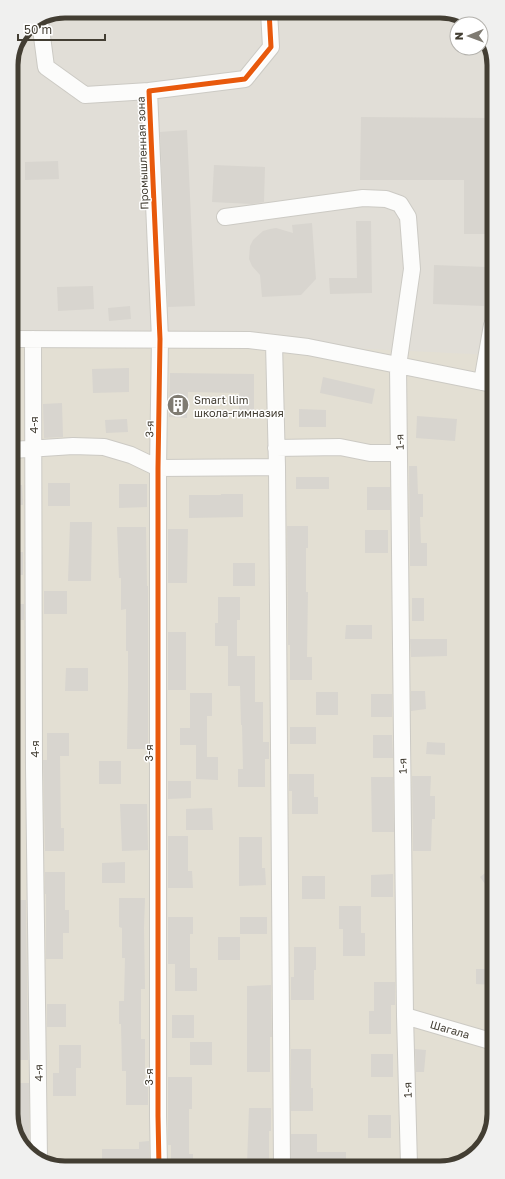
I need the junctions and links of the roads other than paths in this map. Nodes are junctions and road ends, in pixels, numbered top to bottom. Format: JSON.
{"nodes":[{"id":1,"x":269,"y":18,"type":"edge"},
{"id":2,"x":40,"y":24,"type":"edge"},
{"id":3,"x":149,"y":91,"type":"junction"},
{"id":4,"x":225,"y":218,"type":"dead end"},
{"id":5,"x":18,"y":338,"type":"edge"},
{"id":6,"x":33,"y":338,"type":"junction"},
{"id":7,"x":160,"y":339,"type":"junction"},
{"id":8,"x":274,"y":343,"type":"junction"},
{"id":9,"x":398,"y":366,"type":"junction"},
{"id":10,"x":487,"y":383,"type":"edge"},
{"id":11,"x":276,"y":448,"type":"junction"},
{"id":12,"x":18,"y":450,"type":"edge"},
{"id":13,"x":33,"y":450,"type":"junction"},
{"id":14,"x":399,"y":453,"type":"junction"},
{"id":15,"x":158,"y":468,"type":"junction"},
{"id":16,"x":277,"y":468,"type":"junction"},
{"id":17,"x":405,"y":1016,"type":"junction"},
{"id":18,"x":487,"y":1040,"type":"edge"},
{"id":19,"x":39,"y":1153,"type":"edge"},
{"id":20,"x":160,"y":1161,"type":"edge"},
{"id":21,"x":282,"y":1161,"type":"edge"},
{"id":22,"x":409,"y":1161,"type":"edge"}],
"edges":[{"from":1,"to":3,"type":"street","name":"Промышленная зона"},
{"from":2,"to":3,"type":"street"},
{"from":3,"to":7,"type":"street","name":"Промышленная зона"},
{"from":4,"to":9,"type":"street","name":"1-я"},
{"from":5,"to":6,"type":"street"},
{"from":6,"to":7,"type":"street"},
{"from":6,"to":13,"type":"street","name":"4-я"},
{"from":7,"to":8,"type":"street"},
{"from":7,"to":15,"type":"street","name":"3-я"},
{"from":8,"to":9,"type":"street"},
{"from":8,"to":11,"type":"street"},
{"from":9,"to":10,"type":"street"},
{"from":9,"to":14,"type":"street","name":"1-я"},
{"from":11,"to":14,"type":"street"},
{"from":11,"to":16,"type":"street"},
{"from":12,"to":13,"type":"street"},
{"from":13,"to":15,"type":"street"},
{"from":13,"to":19,"type":"street","name":"4-я"},
{"from":14,"to":17,"type":"street","name":"1-я"},
{"from":15,"to":16,"type":"street"},
{"from":15,"to":20,"type":"street","name":"3-я"},
{"from":16,"to":21,"type":"street"},
{"from":17,"to":18,"type":"street","name":"Шагала"},
{"from":17,"to":22,"type":"street","name":"1-я"}]}
